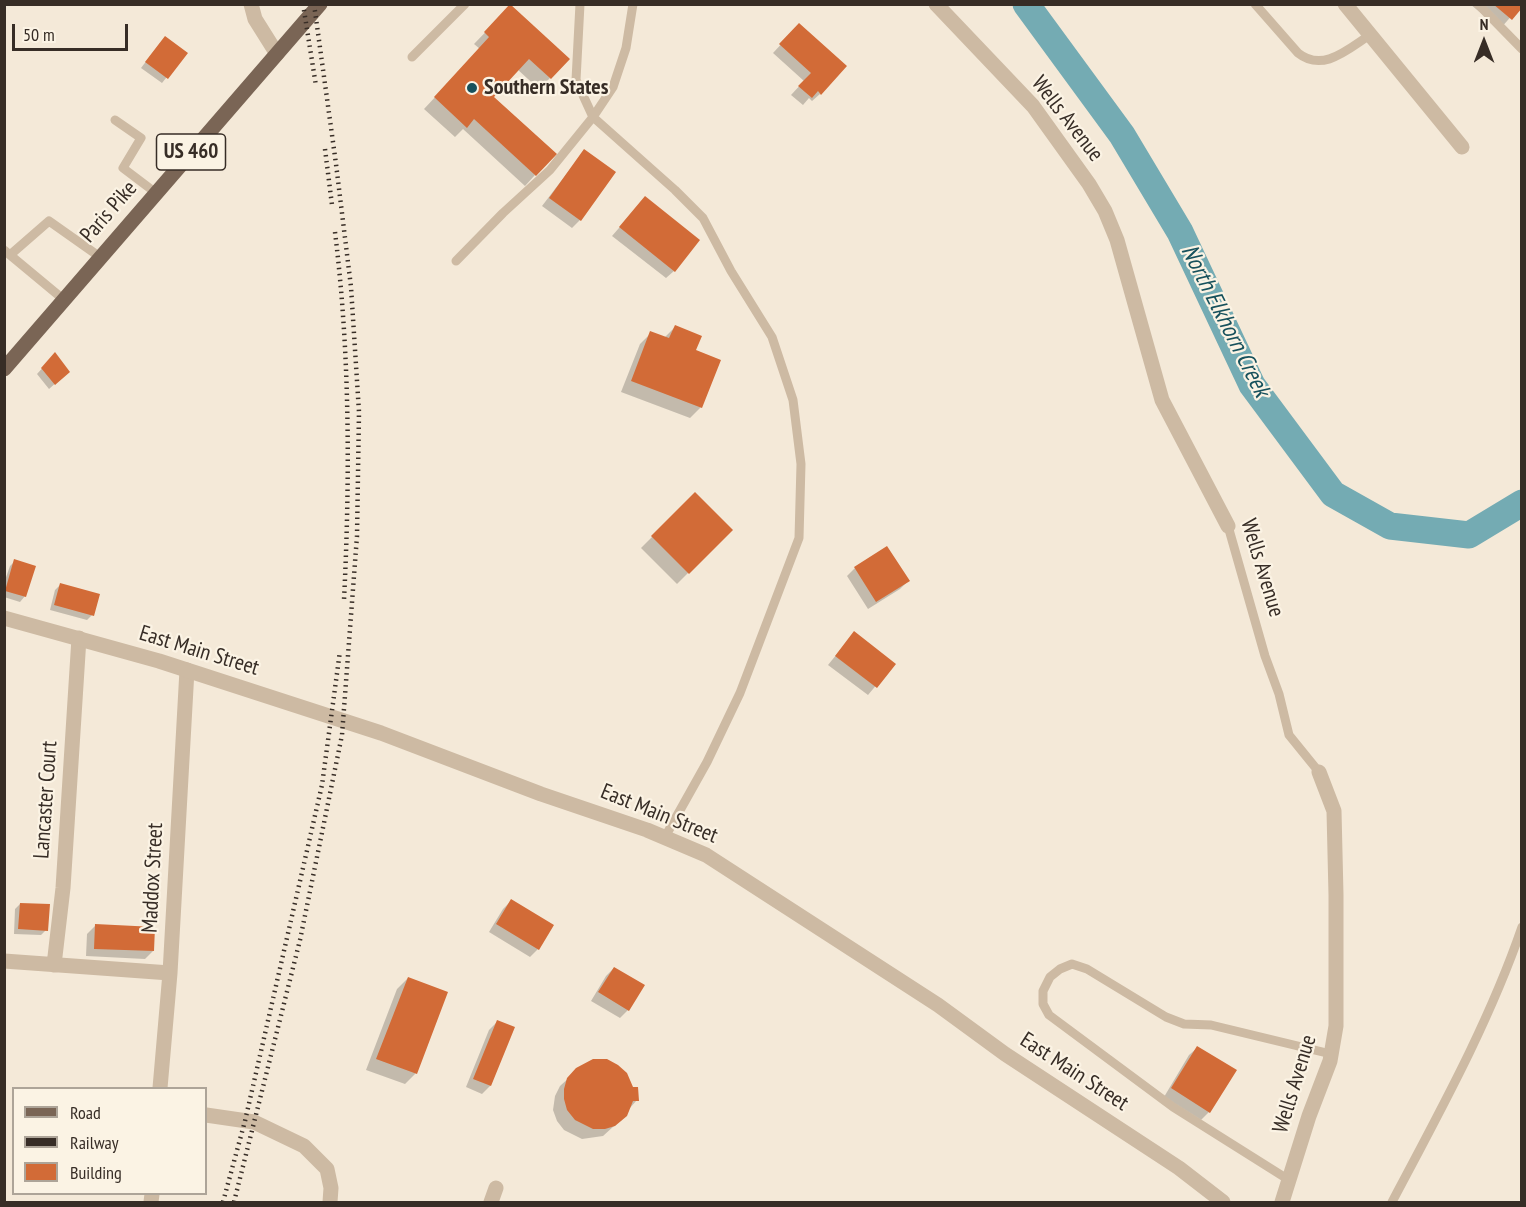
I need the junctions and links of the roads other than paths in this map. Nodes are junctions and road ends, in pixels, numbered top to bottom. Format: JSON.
{"nodes":[{"id":1,"x":252,"y":4,"type":"edge"},
{"id":2,"x":320,"y":4,"type":"edge"},
{"id":3,"x":465,"y":4,"type":"edge"},
{"id":4,"x":580,"y":4,"type":"edge"},
{"id":5,"x":633,"y":4,"type":"edge"},
{"id":6,"x":936,"y":4,"type":"edge"},
{"id":7,"x":1255,"y":4,"type":"edge"},
{"id":8,"x":1345,"y":4,"type":"edge"},
{"id":9,"x":1478,"y":4,"type":"edge"},
{"id":10,"x":1370,"y":35,"type":"junction"},
{"id":11,"x":1521,"y":49,"type":"edge"},
{"id":12,"x":277,"y":54,"type":"junction"},
{"id":13,"x":412,"y":57,"type":"dead end"},
{"id":14,"x":593,"y":117,"type":"junction"},
{"id":15,"x":115,"y":120,"type":"dead end"},
{"id":16,"x":1462,"y":147,"type":"dead end"},
{"id":17,"x":156,"y":193,"type":"junction"},
{"id":18,"x":7,"y":253,"type":"edge"},
{"id":19,"x":100,"y":257,"type":"junction"},
{"id":20,"x":456,"y":261,"type":"dead end"},
{"id":21,"x":63,"y":299,"type":"junction"},
{"id":22,"x":4,"y":369,"type":"edge"},
{"id":23,"x":1228,"y":526,"type":"joint"},
{"id":24,"x":4,"y":618,"type":"edge"},
{"id":25,"x":80,"y":639,"type":"junction"},
{"id":26,"x":187,"y":670,"type":"junction"},
{"id":27,"x":1319,"y":772,"type":"joint"},
{"id":28,"x":665,"y":837,"type":"junction"},
{"id":29,"x":1521,"y":927,"type":"edge"},
{"id":30,"x":4,"y":961,"type":"edge"},
{"id":31,"x":54,"y":965,"type":"junction"},
{"id":32,"x":170,"y":973,"type":"junction"},
{"id":33,"x":1331,"y":1054,"type":"junction"},
{"id":34,"x":160,"y":1087,"type":"edge"},
{"id":35,"x":207,"y":1115,"type":"edge"},
{"id":36,"x":1289,"y":1180,"type":"junction"},
{"id":37,"x":330,"y":1203,"type":"edge"},
{"id":38,"x":1222,"y":1203,"type":"edge"},
{"id":39,"x":1281,"y":1203,"type":"edge"},
{"id":40,"x":1392,"y":1203,"type":"edge"}],
"edges":[{"from":1,"to":12,"type":"street"},
{"from":2,"to":12,"type":"main road","name":"Paris Pike","number":"US 460"},
{"from":3,"to":13,"type":"lane"},
{"from":4,"to":14,"type":"lane"},
{"from":5,"to":14,"type":"lane"},
{"from":6,"to":23,"type":"street","name":"Wells Avenue"},
{"from":7,"to":10,"type":"lane"},
{"from":8,"to":10,"type":"street"},
{"from":9,"to":11,"type":"lane"},
{"from":10,"to":16,"type":"street"},
{"from":12,"to":17,"type":"main road","name":"Paris Pike","number":"US 460"},
{"from":14,"to":20,"type":"lane"},
{"from":14,"to":28,"type":"lane"},
{"from":15,"to":17,"type":"lane"},
{"from":17,"to":19,"type":"main road","name":"Paris Pike","number":"US 460"},
{"from":18,"to":19,"type":"lane"},
{"from":18,"to":21,"type":"lane"},
{"from":19,"to":21,"type":"main road","name":"Paris Pike","number":"US 460"},
{"from":21,"to":22,"type":"main road","name":"Paris Pike","number":"US 460"},
{"from":23,"to":27,"type":"lane","name":"Wells Avenue"},
{"from":24,"to":25,"type":"street","name":"East Main Street"},
{"from":25,"to":26,"type":"street","name":"East Main Street"},
{"from":25,"to":31,"type":"street","name":"Lancaster Court"},
{"from":26,"to":28,"type":"street","name":"East Main Street"},
{"from":26,"to":32,"type":"street","name":"Maddox Street"},
{"from":27,"to":33,"type":"street","name":"Wells Avenue"},
{"from":28,"to":38,"type":"street","name":"East Main Street"},
{"from":29,"to":40,"type":"lane"},
{"from":30,"to":31,"type":"street"},
{"from":31,"to":32,"type":"street"},
{"from":32,"to":34,"type":"street","name":"Maddox Street"},
{"from":33,"to":36,"type":"street","name":"Wells Avenue"},
{"from":33,"to":36,"type":"lane"},
{"from":35,"to":37,"type":"street"},
{"from":36,"to":39,"type":"street","name":"Wells Avenue"}]}
